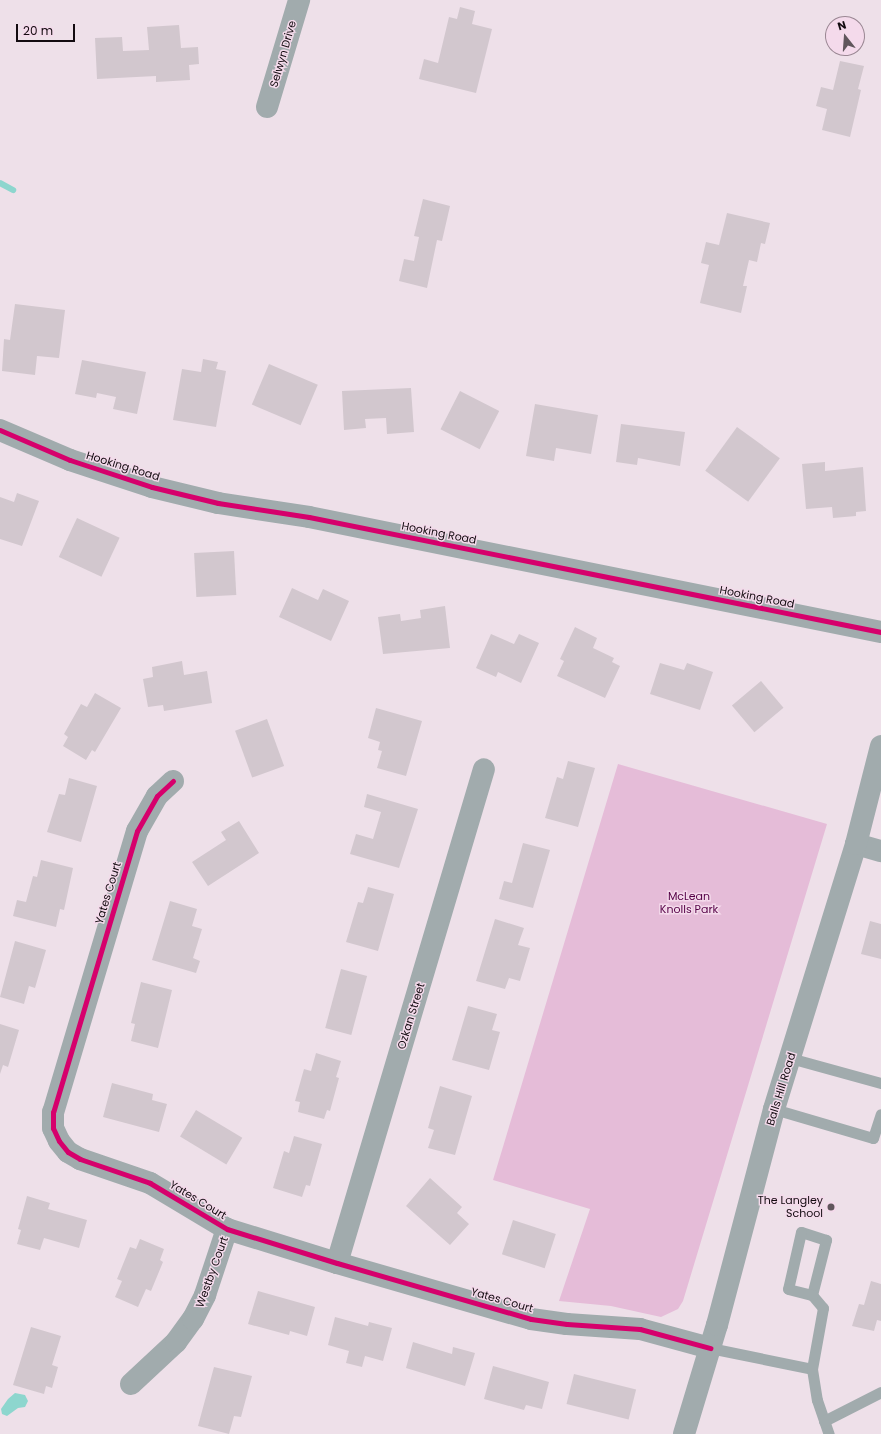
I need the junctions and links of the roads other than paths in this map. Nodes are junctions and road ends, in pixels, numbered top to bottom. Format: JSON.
{"nodes":[{"id":1,"x":299,"y":0,"type":"edge"},
{"id":2,"x":268,"y":107,"type":"dead end"},
{"id":3,"x":0,"y":430,"type":"edge"},
{"id":4,"x":881,"y":632,"type":"edge"},
{"id":5,"x":881,"y":746,"type":"edge"},
{"id":6,"x":484,"y":769,"type":"dead end"},
{"id":7,"x":173,"y":781,"type":"dead end"},
{"id":8,"x":856,"y":844,"type":"junction"},
{"id":9,"x":881,"y":851,"type":"edge"},
{"id":10,"x":790,"y":1058,"type":"junction"},
{"id":11,"x":881,"y":1083,"type":"edge"},
{"id":12,"x":774,"y":1109,"type":"junction"},
{"id":13,"x":881,"y":1114,"type":"edge"},
{"id":14,"x":227,"y":1229,"type":"junction"},
{"id":15,"x":337,"y":1263,"type":"junction"},
{"id":16,"x":812,"y":1295,"type":"junction"},
{"id":17,"x":710,"y":1348,"type":"junction"},
{"id":18,"x":812,"y":1369,"type":"junction"},
{"id":19,"x":131,"y":1384,"type":"dead end"},
{"id":20,"x":881,"y":1392,"type":"edge"},
{"id":21,"x":824,"y":1421,"type":"junction"},
{"id":22,"x":684,"y":1434,"type":"edge"},
{"id":23,"x":829,"y":1434,"type":"edge"}],
"edges":[{"from":1,"to":2,"type":"street","name":"Selwyn Drive"},
{"from":3,"to":4,"type":"street","name":"Hooking Road"},
{"from":5,"to":8,"type":"street","name":"Balls Hill Road"},
{"from":6,"to":15,"type":"street","name":"Ozkan Street"},
{"from":7,"to":14,"type":"street","name":"Yates Court"},
{"from":8,"to":9,"type":"street"},
{"from":8,"to":10,"type":"street","name":"Balls Hill Road"},
{"from":10,"to":11,"type":"lane"},
{"from":10,"to":12,"type":"street","name":"Balls Hill Road"},
{"from":12,"to":13,"type":"lane"},
{"from":12,"to":17,"type":"street","name":"Balls Hill Road"},
{"from":14,"to":15,"type":"street","name":"Yates Court"},
{"from":14,"to":19,"type":"street","name":"Westby Court"},
{"from":15,"to":17,"type":"street","name":"Yates Court"},
{"from":16,"to":16,"type":"lane"},
{"from":16,"to":18,"type":"lane"},
{"from":17,"to":18,"type":"lane"},
{"from":17,"to":22,"type":"street","name":"Balls Hill Road"},
{"from":18,"to":21,"type":"lane"},
{"from":20,"to":21,"type":"lane"},
{"from":21,"to":23,"type":"lane"}]}
